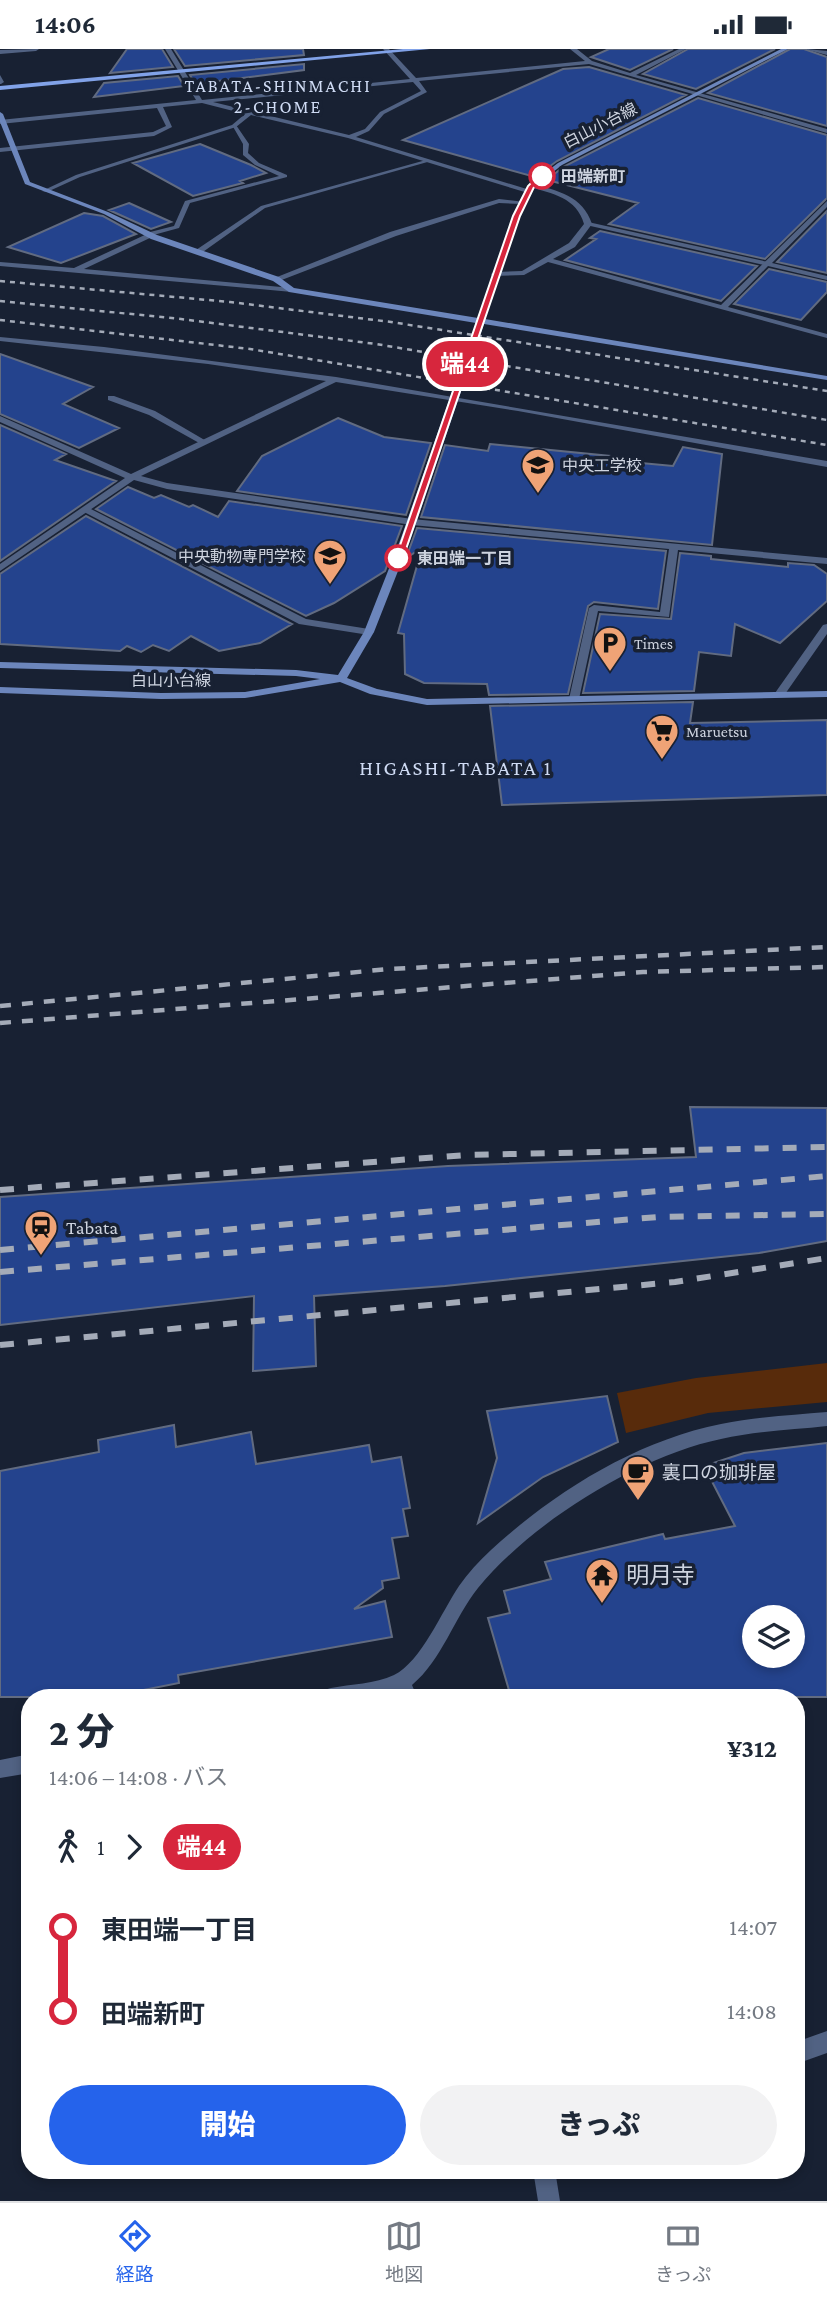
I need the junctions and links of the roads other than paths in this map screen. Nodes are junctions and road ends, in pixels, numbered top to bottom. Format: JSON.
{"nodes":[{"id":1,"x":36,"y":49,"type":"edge"},
{"id":2,"x":168,"y":49,"type":"edge"},
{"id":3,"x":352,"y":49,"type":"edge"},
{"id":4,"x":426,"y":49,"type":"edge"},
{"id":5,"x":573,"y":49,"type":"edge"},
{"id":6,"x":683,"y":49,"type":"edge"},
{"id":7,"x":785,"y":49,"type":"edge"},
{"id":8,"x":810,"y":49,"type":"edge"},
{"id":9,"x":388,"y":51,"type":"edge"},
{"id":10,"x":0,"y":52,"type":"edge"},
{"id":11,"x":827,"y":53,"type":"edge"},
{"id":12,"x":590,"y":62,"type":"junction"},
{"id":13,"x":179,"y":68,"type":"junction"},
{"id":14,"x":631,"y":75,"type":"junction"},
{"id":15,"x":414,"y":81,"type":"junction"},
{"id":16,"x":0,"y":82,"type":"edge"},
{"id":17,"x":696,"y":94,"type":"junction"},
{"id":18,"x":200,"y":101,"type":"junction"},
{"id":19,"x":159,"y":106,"type":"junction"},
{"id":20,"x":251,"y":112,"type":"junction"},
{"id":21,"x":0,"y":114,"type":"edge"},
{"id":22,"x":1,"y":122,"type":"edge"},
{"id":23,"x":234,"y":125,"type":"junction"},
{"id":24,"x":827,"y":131,"type":"edge"},
{"id":25,"x":350,"y":137,"type":"junction"},
{"id":26,"x":12,"y":149,"type":"junction"},
{"id":27,"x":0,"y":150,"type":"edge"},
{"id":28,"x":428,"y":161,"type":"junction"},
{"id":29,"x":530,"y":189,"type":"junction"},
{"id":30,"x":45,"y":191,"type":"junction"},
{"id":31,"x":522,"y":202,"type":"junction"},
{"id":32,"x":827,"y":203,"type":"edge"},
{"id":33,"x":589,"y":224,"type":"junction"},
{"id":34,"x":149,"y":235,"type":"junction"},
{"id":35,"x":197,"y":252,"type":"junction"},
{"id":36,"x":548,"y":260,"type":"junction"},
{"id":37,"x":0,"y":264,"type":"edge"},
{"id":38,"x":768,"y":264,"type":"junction"},
{"id":39,"x":76,"y":270,"type":"junction"},
{"id":40,"x":495,"y":274,"type":"junction"},
{"id":41,"x":827,"y":278,"type":"edge"},
{"id":42,"x":276,"y":279,"type":"junction"},
{"id":43,"x":292,"y":290,"type":"junction"},
{"id":44,"x":722,"y":308,"type":"junction"},
{"id":45,"x":480,"y":321,"type":"junction"},
{"id":46,"x":827,"y":336,"type":"edge"},
{"id":47,"x":0,"y":339,"type":"edge"},
{"id":48,"x":337,"y":378,"type":"junction"},
{"id":49,"x":827,"y":379,"type":"edge"},
{"id":50,"x":453,"y":397,"type":"junction"},
{"id":51,"x":111,"y":398,"type":"dead end"},
{"id":52,"x":0,"y":419,"type":"edge"},
{"id":53,"x":204,"y":442,"type":"junction"},
{"id":54,"x":827,"y":464,"type":"edge"},
{"id":55,"x":132,"y":477,"type":"junction"},
{"id":56,"x":87,"y":510,"type":"junction"},
{"id":57,"x":412,"y":522,"type":"junction"},
{"id":58,"x":674,"y":546,"type":"junction"},
{"id":59,"x":827,"y":561,"type":"edge"},
{"id":60,"x":0,"y":568,"type":"edge"},
{"id":61,"x":827,"y":627,"type":"edge"},
{"id":62,"x":369,"y":632,"type":"junction"},
{"id":63,"x":0,"y":665,"type":"edge"},
{"id":64,"x":341,"y":679,"type":"junction"},
{"id":65,"x":0,"y":691,"type":"edge"},
{"id":66,"x":827,"y":694,"type":"edge"},
{"id":67,"x":779,"y":695,"type":"junction"},
{"id":68,"x":574,"y":699,"type":"junction"},
{"id":69,"x":827,"y":1419,"type":"edge"},
{"id":70,"x":406,"y":1689,"type":"edge"},
{"id":71,"x":21,"y":1765,"type":"edge"},
{"id":72,"x":0,"y":1769,"type":"edge"},
{"id":73,"x":827,"y":2042,"type":"edge"},
{"id":74,"x":805,"y":2050,"type":"edge"},
{"id":75,"x":545,"y":2179,"type":"edge"},
{"id":76,"x":549,"y":2201,"type":"edge"}],
"edges":[{"from":1,"to":10,"type":"street"},
{"from":2,"to":13,"type":"street"},
{"from":3,"to":13,"type":"main road"},
{"from":4,"to":9,"type":"main road"},
{"from":5,"to":12,"type":"street"},
{"from":6,"to":14,"type":"street"},
{"from":7,"to":17,"type":"main road","name":"白山小台線"},
{"from":8,"to":11,"type":"street"},
{"from":9,"to":13,"type":"main road"},
{"from":9,"to":15,"type":"street"},
{"from":12,"to":14,"type":"street"},
{"from":12,"to":15,"type":"street"},
{"from":13,"to":16,"type":"main road"},
{"from":13,"to":18,"type":"street"},
{"from":14,"to":17,"type":"street"},
{"from":15,"to":18,"type":"street"},
{"from":15,"to":25,"type":"street"},
{"from":17,"to":24,"type":"street"},
{"from":17,"to":29,"type":"main road","name":"白山小台線"},
{"from":18,"to":19,"type":"street"},
{"from":18,"to":20,"type":"street"},
{"from":19,"to":22,"type":"street"},
{"from":19,"to":26,"type":"street"},
{"from":20,"to":23,"type":"street"},
{"from":20,"to":25,"type":"street"},
{"from":21,"to":22,"type":"main road"},
{"from":22,"to":26,"type":"main road"},
{"from":23,"to":30,"type":"street"},
{"from":23,"to":34,"type":"street"},
{"from":25,"to":28,"type":"street"},
{"from":26,"to":27,"type":"street"},
{"from":26,"to":30,"type":"main road"},
{"from":28,"to":29,"type":"street"},
{"from":28,"to":35,"type":"street"},
{"from":29,"to":31,"type":"main road","name":"白山小台線"},
{"from":29,"to":33,"type":"street"},
{"from":30,"to":34,"type":"main road"},
{"from":31,"to":40,"type":"main road","name":"白山小台線"},
{"from":31,"to":42,"type":"street"},
{"from":32,"to":38,"type":"street"},
{"from":33,"to":36,"type":"street"},
{"from":33,"to":38,"type":"street"},
{"from":34,"to":35,"type":"main road"},
{"from":34,"to":39,"type":"street"},
{"from":35,"to":42,"type":"main road"},
{"from":36,"to":40,"type":"street"},
{"from":36,"to":44,"type":"street"},
{"from":37,"to":39,"type":"street"},
{"from":38,"to":41,"type":"street"},
{"from":38,"to":44,"type":"street"},
{"from":39,"to":43,"type":"street"},
{"from":40,"to":45,"type":"main road","name":"白山小台線"},
{"from":42,"to":43,"type":"main road"},
{"from":43,"to":45,"type":"main road"},
{"from":44,"to":46,"type":"street"},
{"from":45,"to":49,"type":"main road"},
{"from":45,"to":50,"type":"main road","name":"白山小台線"},
{"from":47,"to":48,"type":"street"},
{"from":48,"to":50,"type":"street"},
{"from":48,"to":53,"type":"street"},
{"from":50,"to":54,"type":"street"},
{"from":50,"to":57,"type":"main road","name":"白山小台線"},
{"from":51,"to":53,"type":"street"},
{"from":52,"to":55,"type":"street"},
{"from":53,"to":55,"type":"street"},
{"from":55,"to":56,"type":"street"},
{"from":55,"to":57,"type":"street"},
{"from":56,"to":60,"type":"street"},
{"from":56,"to":62,"type":"street"},
{"from":57,"to":58,"type":"street"},
{"from":57,"to":62,"type":"main road","name":"白山小台線"},
{"from":58,"to":59,"type":"street"},
{"from":58,"to":68,"type":"street"},
{"from":61,"to":67,"type":"street"},
{"from":62,"to":64,"type":"main road","name":"白山小台線"},
{"from":63,"to":64,"type":"main road","name":"白山小台線"},
{"from":64,"to":65,"type":"main road","name":"白山小台線"},
{"from":64,"to":68,"type":"main road"},
{"from":66,"to":67,"type":"main road"},
{"from":67,"to":68,"type":"main road"},
{"from":69,"to":70,"type":"street"},
{"from":71,"to":72,"type":"street"},
{"from":73,"to":74,"type":"street"},
{"from":75,"to":76,"type":"street"}]}
